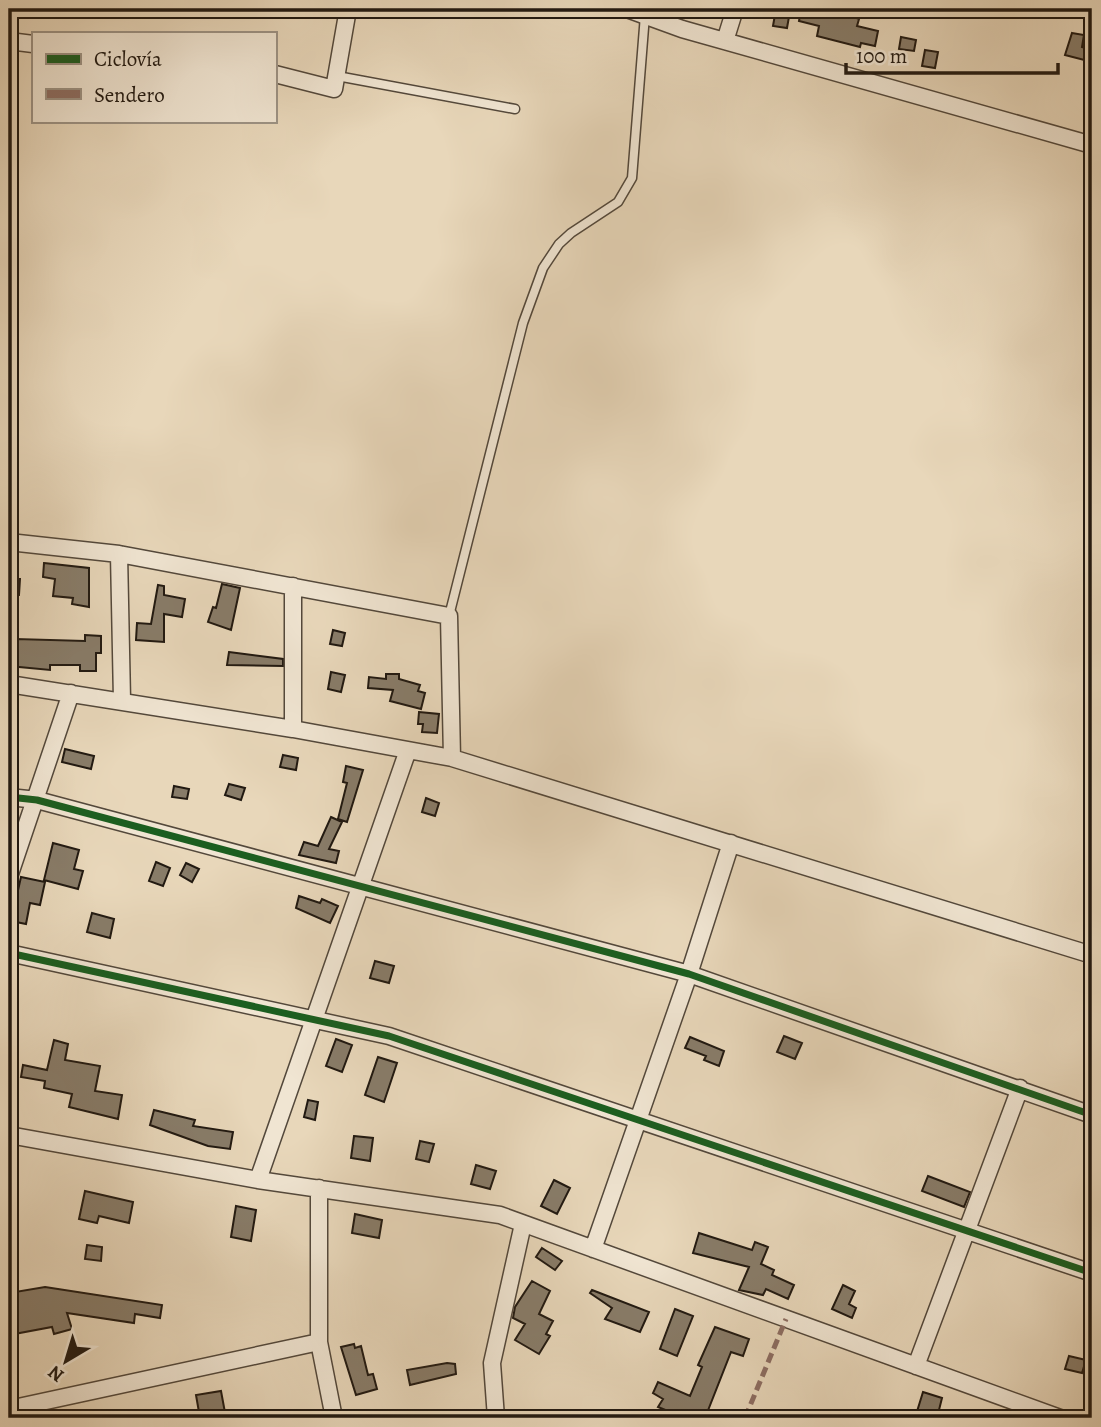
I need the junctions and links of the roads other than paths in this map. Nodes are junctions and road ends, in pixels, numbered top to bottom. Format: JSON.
{"nodes":[{"id":1,"x":348,"y":9,"type":"edge"},
{"id":2,"x":627,"y":9,"type":"edge"},
{"id":3,"x":735,"y":9,"type":"edge"},
{"id":4,"x":645,"y":15,"type":"junction"},
{"id":5,"x":9,"y":41,"type":"edge"},
{"id":6,"x":724,"y":41,"type":"junction"},
{"id":7,"x":32,"y":44,"type":"edge"},
{"id":8,"x":276,"y":74,"type":"edge"},
{"id":9,"x":337,"y":76,"type":"junction"},
{"id":10,"x":515,"y":109,"type":"dead end"},
{"id":11,"x":1092,"y":145,"type":"edge"},
{"id":12,"x":9,"y":542,"type":"edge"},
{"id":13,"x":119,"y":554,"type":"junction"},
{"id":14,"x":293,"y":586,"type":"junction"},
{"id":15,"x":449,"y":616,"type":"junction"},
{"id":16,"x":9,"y":684,"type":"edge"},
{"id":17,"x":71,"y":693,"type":"junction"},
{"id":18,"x":122,"y":701,"type":"junction"},
{"id":19,"x":293,"y":729,"type":"junction"},
{"id":20,"x":408,"y":750,"type":"junction"},
{"id":21,"x":452,"y":758,"type":"junction"},
{"id":22,"x":9,"y":797,"type":"edge"},
{"id":23,"x":37,"y":800,"type":"junction"},
{"id":24,"x":731,"y":843,"type":"junction"},
{"id":25,"x":9,"y":877,"type":"edge"},
{"id":26,"x":363,"y":886,"type":"junction"},
{"id":27,"x":9,"y":953,"type":"edge"},
{"id":28,"x":1092,"y":955,"type":"edge"},
{"id":29,"x":690,"y":974,"type":"junction"},
{"id":30,"x":315,"y":1020,"type":"junction"},
{"id":31,"x":1020,"y":1088,"type":"junction"},
{"id":32,"x":1092,"y":1115,"type":"edge"},
{"id":33,"x":637,"y":1119,"type":"junction"},
{"id":34,"x":9,"y":1135,"type":"edge"},
{"id":35,"x":258,"y":1180,"type":"junction"},
{"id":36,"x":319,"y":1188,"type":"junction"},
{"id":37,"x":523,"y":1224,"type":"junction"},
{"id":38,"x":968,"y":1231,"type":"junction"},
{"id":39,"x":593,"y":1250,"type":"junction"},
{"id":40,"x":1092,"y":1273,"type":"edge"},
{"id":41,"x":319,"y":1342,"type":"junction"},
{"id":42,"x":916,"y":1366,"type":"junction"},
{"id":43,"x":9,"y":1409,"type":"edge"},
{"id":44,"x":334,"y":1418,"type":"edge"},
{"id":45,"x":496,"y":1418,"type":"edge"},
{"id":46,"x":1060,"y":1418,"type":"edge"}],
"edges":[{"from":1,"to":9,"type":"street"},
{"from":2,"to":4,"type":"street"},
{"from":3,"to":6,"type":"street"},
{"from":4,"to":6,"type":"street"},
{"from":4,"to":15,"type":"lane"},
{"from":5,"to":7,"type":"street"},
{"from":6,"to":11,"type":"street"},
{"from":8,"to":9,"type":"street"},
{"from":9,"to":10,"type":"lane"},
{"from":12,"to":13,"type":"street"},
{"from":13,"to":14,"type":"street"},
{"from":13,"to":18,"type":"street"},
{"from":14,"to":15,"type":"street"},
{"from":14,"to":19,"type":"street"},
{"from":15,"to":21,"type":"street"},
{"from":16,"to":17,"type":"street"},
{"from":17,"to":18,"type":"street"},
{"from":17,"to":23,"type":"street"},
{"from":18,"to":19,"type":"street"},
{"from":19,"to":20,"type":"street"},
{"from":20,"to":21,"type":"street"},
{"from":20,"to":26,"type":"street"},
{"from":21,"to":24,"type":"street"},
{"from":22,"to":23,"type":"street"},
{"from":23,"to":25,"type":"street"},
{"from":23,"to":26,"type":"street"},
{"from":24,"to":28,"type":"street"},
{"from":24,"to":29,"type":"street"},
{"from":26,"to":29,"type":"street"},
{"from":26,"to":30,"type":"street"},
{"from":27,"to":30,"type":"street"},
{"from":29,"to":31,"type":"street"},
{"from":29,"to":33,"type":"street"},
{"from":30,"to":33,"type":"street"},
{"from":30,"to":35,"type":"street"},
{"from":31,"to":32,"type":"street"},
{"from":31,"to":38,"type":"street"},
{"from":33,"to":38,"type":"street"},
{"from":33,"to":39,"type":"street"},
{"from":34,"to":35,"type":"street"},
{"from":35,"to":36,"type":"street"},
{"from":36,"to":37,"type":"street"},
{"from":36,"to":41,"type":"street"},
{"from":37,"to":39,"type":"street"},
{"from":37,"to":45,"type":"street"},
{"from":38,"to":40,"type":"street"},
{"from":38,"to":42,"type":"street"},
{"from":39,"to":42,"type":"street"},
{"from":41,"to":43,"type":"street"},
{"from":41,"to":44,"type":"street"},
{"from":42,"to":46,"type":"street"}]}
